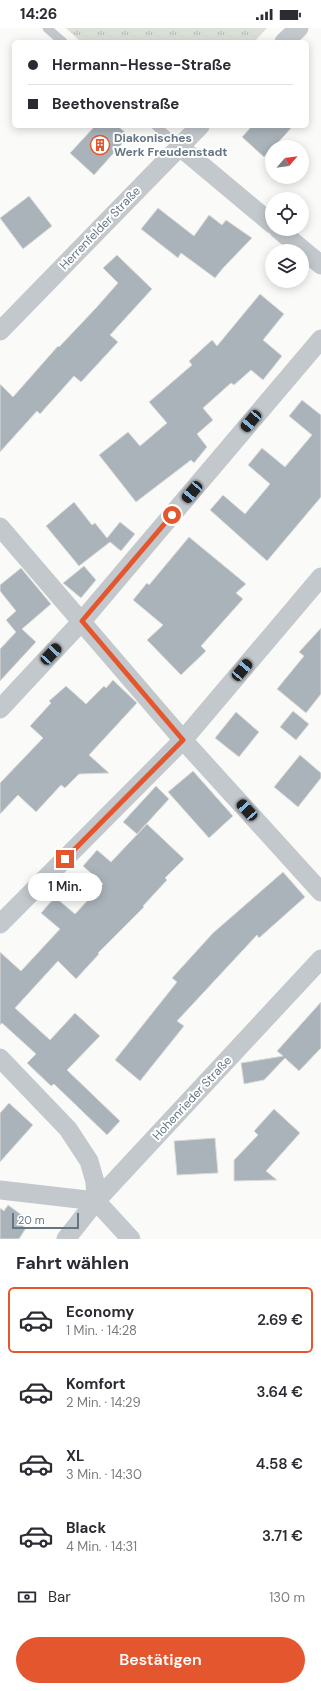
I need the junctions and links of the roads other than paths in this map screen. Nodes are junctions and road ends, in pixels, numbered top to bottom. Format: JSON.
{"nodes":[{"id":1,"x":47,"y":28,"type":"edge"},
{"id":2,"x":299,"y":28,"type":"edge"},
{"id":3,"x":61,"y":40,"type":"edge"},
{"id":4,"x":286,"y":40,"type":"edge"},
{"id":5,"x":158,"y":128,"type":"edge"},
{"id":6,"x":198,"y":128,"type":"edge"},
{"id":7,"x":180,"y":147,"type":"junction"},
{"id":8,"x":265,"y":218,"type":"edge"},
{"id":9,"x":286,"y":236,"type":"edge"},
{"id":10,"x":321,"y":265,"type":"edge"},
{"id":11,"x":0,"y":331,"type":"edge"},
{"id":12,"x":321,"y":339,"type":"edge"},
{"id":13,"x":0,"y":527,"type":"edge"},
{"id":14,"x":321,"y":577,"type":"edge"},
{"id":15,"x":82,"y":621,"type":"junction"},
{"id":16,"x":0,"y":709,"type":"edge"},
{"id":17,"x":183,"y":740,"type":"junction"},
{"id":18,"x":321,"y":892,"type":"edge"},
{"id":19,"x":0,"y":924,"type":"edge"},
{"id":20,"x":321,"y":959,"type":"edge"},
{"id":21,"x":0,"y":1058,"type":"edge"},
{"id":22,"x":0,"y":1190,"type":"edge"},
{"id":23,"x":96,"y":1201,"type":"junction"},
{"id":24,"x":66,"y":1239,"type":"edge"},
{"id":25,"x":131,"y":1239,"type":"edge"}],
"edges":[{"from":1,"to":3,"type":"lane"},
{"from":2,"to":4,"type":"street"},
{"from":5,"to":7,"type":"lane"},
{"from":6,"to":7,"type":"street","name":"Herrenfelder Straße"},
{"from":7,"to":8,"type":"street"},
{"from":7,"to":11,"type":"street","name":"Herrenfelder Straße"},
{"from":9,"to":10,"type":"street"},
{"from":12,"to":15,"type":"street"},
{"from":13,"to":15,"type":"street"},
{"from":14,"to":17,"type":"street"},
{"from":15,"to":16,"type":"street"},
{"from":15,"to":17,"type":"street"},
{"from":17,"to":18,"type":"street"},
{"from":17,"to":19,"type":"street"},
{"from":20,"to":23,"type":"street","name":"Hohenrieder Straße"},
{"from":21,"to":23,"type":"street"},
{"from":22,"to":23,"type":"street"},
{"from":23,"to":24,"type":"street","name":"Hohenrieder Straße"},
{"from":23,"to":25,"type":"street"}]}
